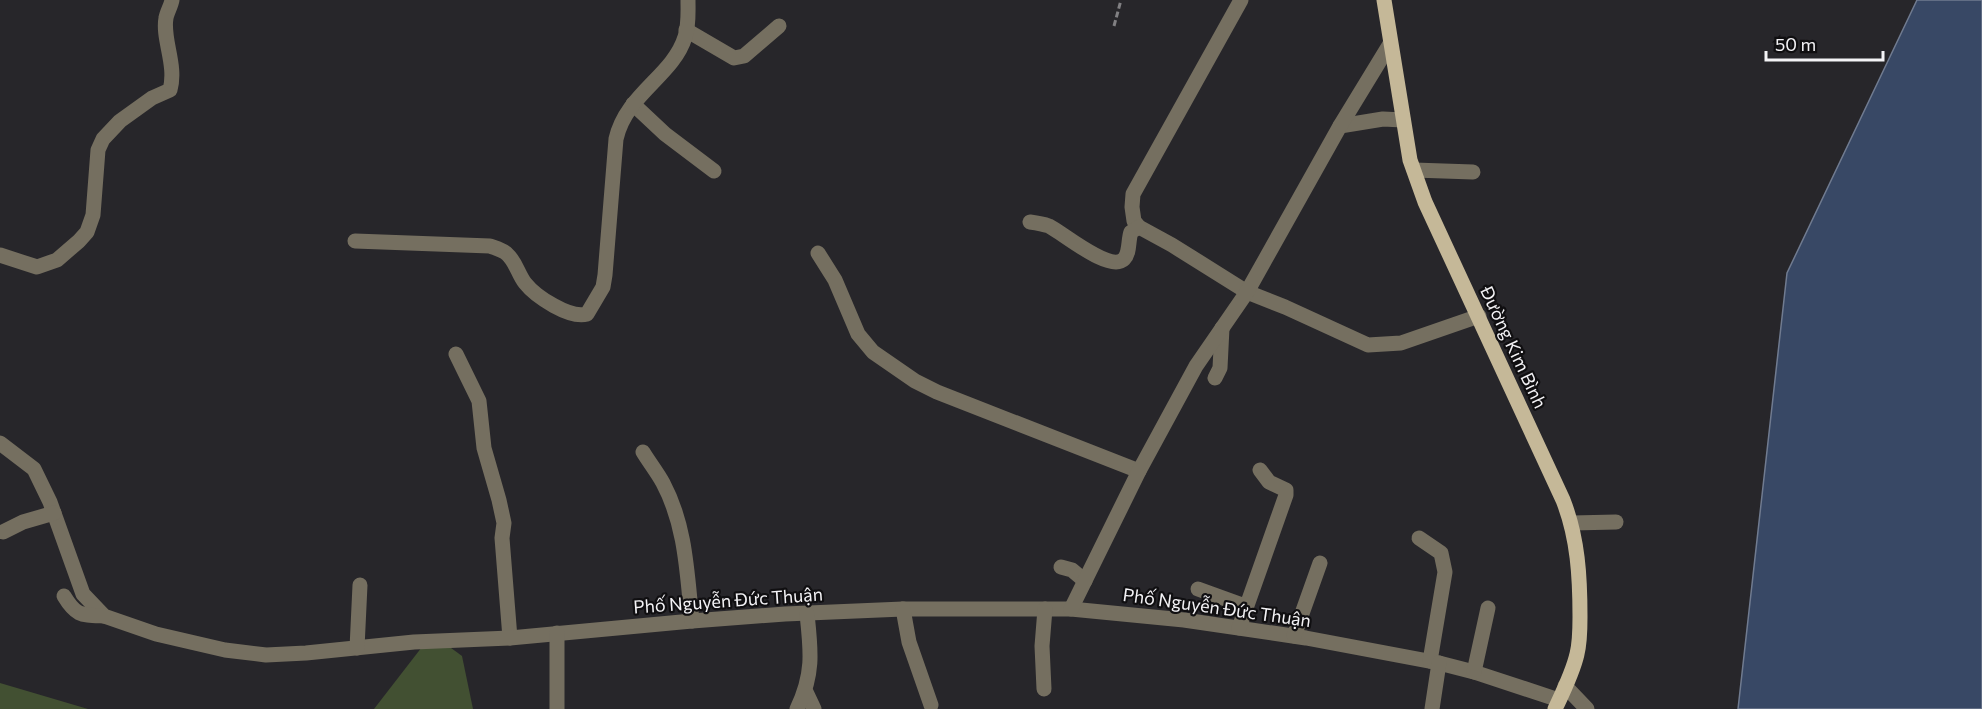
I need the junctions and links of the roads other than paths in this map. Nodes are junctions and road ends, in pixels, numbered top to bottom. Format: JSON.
{"nodes":[{"id":1,"x":172,"y":0,"type":"edge"},
{"id":2,"x":688,"y":0,"type":"edge"},
{"id":3,"x":1241,"y":0,"type":"edge"},
{"id":4,"x":1384,"y":0,"type":"edge"},
{"id":5,"x":778,"y":26,"type":"dead end"},
{"id":6,"x":686,"y":30,"type":"junction"},
{"id":7,"x":1390,"y":44,"type":"junction"},
{"id":8,"x":633,"y":104,"type":"junction"},
{"id":9,"x":1403,"y":120,"type":"junction"},
{"id":10,"x":1340,"y":126,"type":"junction"},
{"id":11,"x":1414,"y":170,"type":"junction"},
{"id":12,"x":714,"y":171,"type":"dead end"},
{"id":13,"x":1473,"y":172,"type":"dead end"},
{"id":14,"x":1030,"y":222,"type":"dead end"},
{"id":15,"x":1139,"y":227,"type":"junction"},
{"id":16,"x":355,"y":241,"type":"dead end"},
{"id":17,"x":818,"y":253,"type":"dead end"},
{"id":18,"x":0,"y":255,"type":"edge"},
{"id":19,"x":1247,"y":292,"type":"junction"},
{"id":20,"x":1479,"y":316,"type":"junction"},
{"id":21,"x":1222,"y":328,"type":"junction"},
{"id":22,"x":456,"y":354,"type":"dead end"},
{"id":23,"x":1215,"y":378,"type":"dead end"},
{"id":24,"x":0,"y":443,"type":"edge"},
{"id":25,"x":642,"y":452,"type":"dead end"},
{"id":26,"x":1260,"y":470,"type":"dead end"},
{"id":27,"x":1139,"y":471,"type":"junction"},
{"id":28,"x":54,"y":513,"type":"junction"},
{"id":29,"x":1616,"y":522,"type":"dead end"},
{"id":30,"x":1572,"y":523,"type":"junction"},
{"id":31,"x":3,"y":532,"type":"dead end"},
{"id":32,"x":1419,"y":538,"type":"dead end"},
{"id":33,"x":1320,"y":563,"type":"dead end"},
{"id":34,"x":1061,"y":567,"type":"dead end"},
{"id":35,"x":1085,"y":581,"type":"junction"},
{"id":36,"x":360,"y":585,"type":"dead end"},
{"id":37,"x":1198,"y":589,"type":"dead end"},
{"id":38,"x":64,"y":596,"type":"dead end"},
{"id":39,"x":1245,"y":606,"type":"junction"},
{"id":40,"x":1488,"y":608,"type":"dead end"},
{"id":41,"x":903,"y":609,"type":"junction"},
{"id":42,"x":1045,"y":609,"type":"junction"},
{"id":43,"x":1071,"y":609,"type":"junction"},
{"id":44,"x":807,"y":614,"type":"junction"},
{"id":45,"x":104,"y":616,"type":"junction"},
{"id":46,"x":692,"y":621,"type":"junction"},
{"id":47,"x":1239,"y":628,"type":"junction"},
{"id":48,"x":557,"y":633,"type":"junction"},
{"id":49,"x":1294,"y":636,"type":"junction"},
{"id":50,"x":510,"y":638,"type":"junction"},
{"id":51,"x":357,"y":648,"type":"junction"},
{"id":52,"x":1434,"y":662,"type":"junction"},
{"id":53,"x":1474,"y":672,"type":"junction"},
{"id":54,"x":1044,"y":689,"type":"dead end"},
{"id":55,"x":806,"y":692,"type":"junction"},
{"id":56,"x":1560,"y":698,"type":"edge"},
{"id":57,"x":931,"y":705,"type":"dead end"},
{"id":58,"x":557,"y":709,"type":"edge"},
{"id":59,"x":797,"y":709,"type":"edge"},
{"id":60,"x":814,"y":709,"type":"edge"},
{"id":61,"x":1432,"y":709,"type":"edge"},
{"id":62,"x":1587,"y":709,"type":"edge"}],
"edges":[{"from":1,"to":18,"type":"street"},
{"from":2,"to":6,"type":"street"},
{"from":3,"to":15,"type":"street"},
{"from":4,"to":7,"type":"main road","name":"Đường Kim Bình"},
{"from":5,"to":6,"type":"street"},
{"from":6,"to":8,"type":"street"},
{"from":7,"to":9,"type":"main road","name":"Đường Kim Bình"},
{"from":7,"to":10,"type":"street"},
{"from":8,"to":12,"type":"street"},
{"from":8,"to":16,"type":"street"},
{"from":9,"to":10,"type":"street"},
{"from":9,"to":11,"type":"main road","name":"Đường Kim Bình"},
{"from":10,"to":19,"type":"street"},
{"from":11,"to":13,"type":"street"},
{"from":11,"to":20,"type":"main road","name":"Đường Kim Bình"},
{"from":14,"to":15,"type":"street"},
{"from":15,"to":19,"type":"street"},
{"from":17,"to":27,"type":"street"},
{"from":19,"to":20,"type":"street"},
{"from":19,"to":21,"type":"street"},
{"from":20,"to":30,"type":"main road","name":"Đường Kim Bình"},
{"from":21,"to":23,"type":"street"},
{"from":21,"to":27,"type":"street"},
{"from":22,"to":50,"type":"street"},
{"from":24,"to":28,"type":"street","name":"Phố Nguyễn Đức Thuận"},
{"from":25,"to":46,"type":"street"},
{"from":26,"to":39,"type":"street"},
{"from":27,"to":35,"type":"street"},
{"from":28,"to":31,"type":"street"},
{"from":28,"to":45,"type":"street","name":"Phố Nguyễn Đức Thuận"},
{"from":29,"to":30,"type":"street"},
{"from":30,"to":56,"type":"main road","name":"Đường Kim Bình"},
{"from":32,"to":52,"type":"street"},
{"from":33,"to":49,"type":"street"},
{"from":34,"to":35,"type":"street"},
{"from":35,"to":43,"type":"street"},
{"from":36,"to":51,"type":"street"},
{"from":37,"to":39,"type":"street"},
{"from":38,"to":45,"type":"street"},
{"from":39,"to":47,"type":"street"},
{"from":40,"to":53,"type":"street"},
{"from":41,"to":42,"type":"street","name":"Phố Nguyễn Đức Thuận"},
{"from":41,"to":44,"type":"street","name":"Phố Nguyễn Đức Thuận"},
{"from":41,"to":57,"type":"street"},
{"from":42,"to":43,"type":"street","name":"Phố Nguyễn Đức Thuận"},
{"from":42,"to":54,"type":"street"},
{"from":43,"to":47,"type":"street","name":"Phố Nguyễn Đức Thuận"},
{"from":44,"to":46,"type":"street","name":"Phố Nguyễn Đức Thuận"},
{"from":44,"to":55,"type":"street"},
{"from":45,"to":51,"type":"street","name":"Phố Nguyễn Đức Thuận"},
{"from":46,"to":48,"type":"street","name":"Phố Nguyễn Đức Thuận"},
{"from":47,"to":49,"type":"street","name":"Phố Nguyễn Đức Thuận"},
{"from":48,"to":50,"type":"street","name":"Phố Nguyễn Đức Thuận"},
{"from":48,"to":58,"type":"street"},
{"from":49,"to":52,"type":"street","name":"Phố Nguyễn Đức Thuận"},
{"from":50,"to":51,"type":"street","name":"Phố Nguyễn Đức Thuận"},
{"from":52,"to":53,"type":"street","name":"Phố Nguyễn Đức Thuận"},
{"from":52,"to":61,"type":"street"},
{"from":53,"to":56,"type":"street","name":"Phố Nguyễn Đức Thuận"},
{"from":55,"to":59,"type":"street"},
{"from":55,"to":60,"type":"street"},
{"from":56,"to":62,"type":"street"}]}
